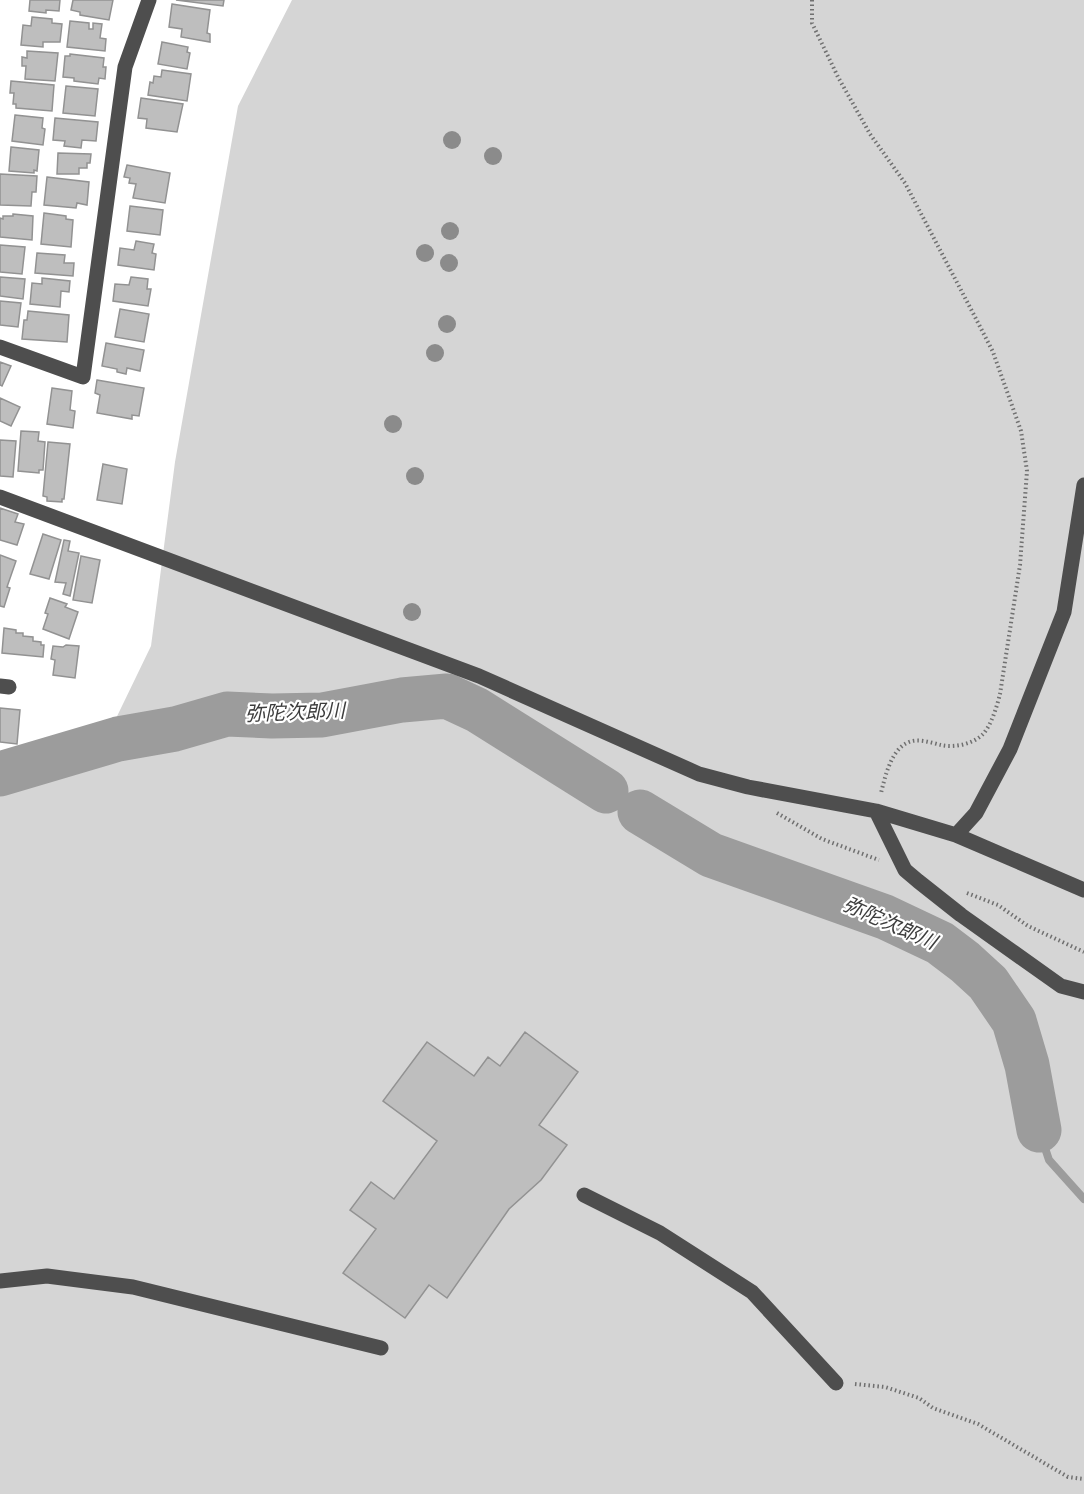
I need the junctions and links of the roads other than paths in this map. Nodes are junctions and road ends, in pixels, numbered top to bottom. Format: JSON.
{"nodes":[{"id":1,"x":150,"y":0,"type":"edge"},
{"id":2,"x":0,"y":347,"type":"edge"},
{"id":3,"x":1084,"y":485,"type":"edge"},
{"id":4,"x":0,"y":497,"type":"edge"},
{"id":5,"x":876,"y":811,"type":"junction"},
{"id":6,"x":956,"y":835,"type":"junction"},
{"id":7,"x":1084,"y":890,"type":"edge"},
{"id":8,"x":1084,"y":993,"type":"edge"},
{"id":9,"x":584,"y":1195,"type":"dead end"},
{"id":10,"x":0,"y":1281,"type":"edge"},
{"id":11,"x":381,"y":1348,"type":"dead end"},
{"id":12,"x":836,"y":1383,"type":"road end"}],
"edges":[{"from":1,"to":2,"type":"street"},
{"from":3,"to":6,"type":"street"},
{"from":4,"to":5,"type":"street"},
{"from":5,"to":6,"type":"street"},
{"from":5,"to":8,"type":"street"},
{"from":6,"to":7,"type":"street"},
{"from":9,"to":12,"type":"street"},
{"from":10,"to":11,"type":"street"}]}
